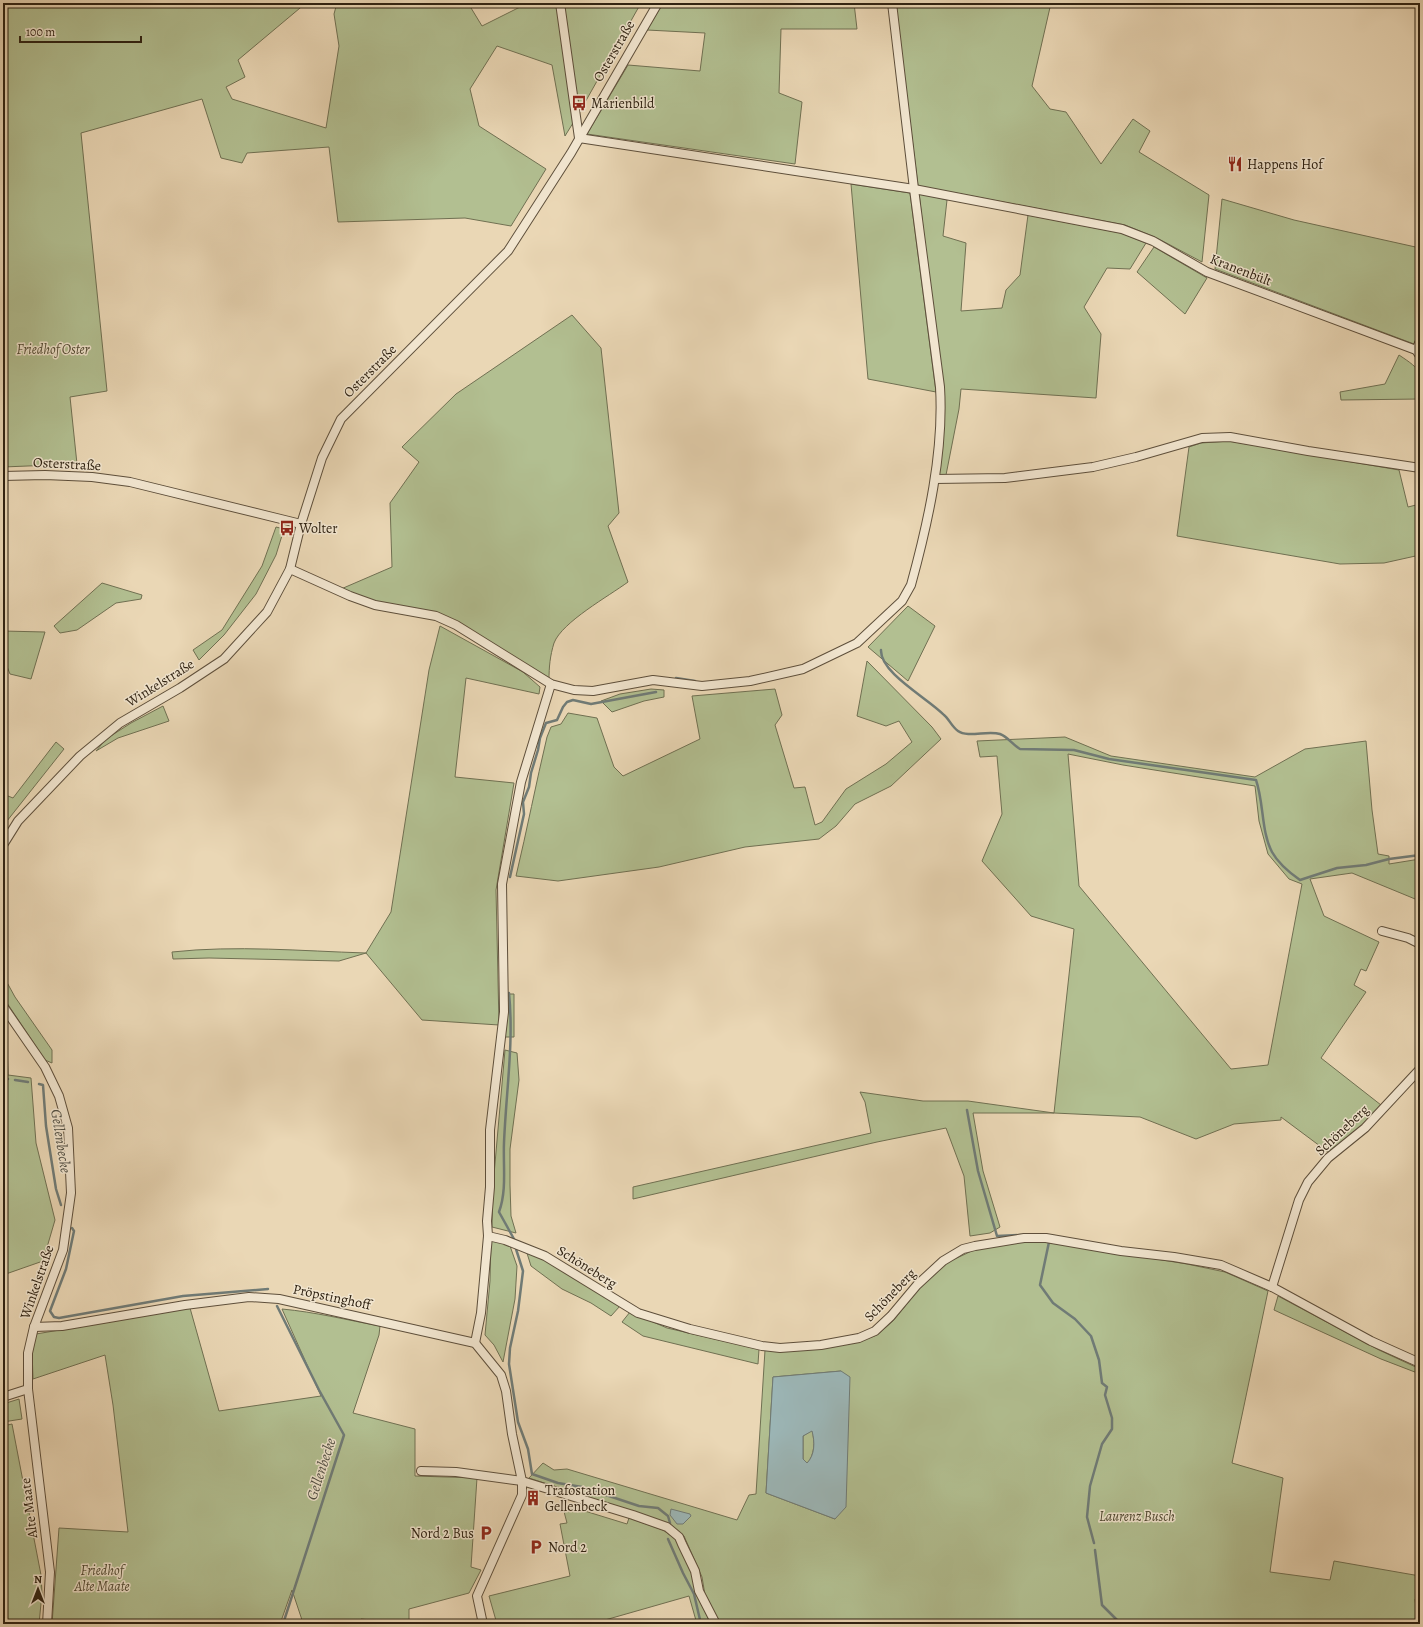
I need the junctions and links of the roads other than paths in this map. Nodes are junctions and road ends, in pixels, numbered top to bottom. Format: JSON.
{"nodes":[{"id":1,"x":560,"y":3,"type":"edge"},
{"id":2,"x":658,"y":3,"type":"edge"},
{"id":3,"x":892,"y":3,"type":"edge"},
{"id":4,"x":579,"y":138,"type":"junction"},
{"id":5,"x":914,"y":189,"type":"junction"},
{"id":6,"x":1420,"y":341,"type":"edge"},
{"id":7,"x":1418,"y":353,"type":"edge"},
{"id":8,"x":1420,"y":468,"type":"edge"},
{"id":9,"x":3,"y":476,"type":"edge"},
{"id":10,"x":936,"y":479,"type":"junction"},
{"id":11,"x":301,"y":524,"type":"junction"},
{"id":12,"x":290,"y":569,"type":"junction"},
{"id":13,"x":551,"y":684,"type":"junction"},
{"id":14,"x":3,"y":845,"type":"edge"},
{"id":15,"x":1382,"y":931,"type":"dead end"},
{"id":16,"x":1420,"y":944,"type":"edge"},
{"id":17,"x":3,"y":1006,"type":"edge"},
{"id":18,"x":1420,"y":1069,"type":"edge"},
{"id":19,"x":488,"y":1236,"type":"junction"},
{"id":20,"x":1272,"y":1287,"type":"junction"},
{"id":21,"x":34,"y":1327,"type":"junction"},
{"id":22,"x":475,"y":1343,"type":"junction"},
{"id":23,"x":1420,"y":1363,"type":"edge"},
{"id":24,"x":28,"y":1390,"type":"junction"},
{"id":25,"x":3,"y":1397,"type":"edge"},
{"id":26,"x":421,"y":1471,"type":"dead end"},
{"id":27,"x":522,"y":1481,"type":"junction"},
{"id":28,"x":47,"y":1624,"type":"edge"},
{"id":29,"x":483,"y":1624,"type":"edge"},
{"id":30,"x":716,"y":1624,"type":"edge"}],
"edges":[{"from":1,"to":4,"type":"street"},
{"from":2,"to":4,"type":"street","name":"Osterstraße"},
{"from":3,"to":5,"type":"street"},
{"from":4,"to":5,"type":"street","name":"Kranenbült"},
{"from":4,"to":11,"type":"street","name":"Osterstraße"},
{"from":5,"to":7,"type":"street","name":"Kranenbült"},
{"from":5,"to":10,"type":"street"},
{"from":6,"to":7,"type":"street","name":"Kranenbült"},
{"from":8,"to":10,"type":"street"},
{"from":9,"to":11,"type":"street","name":"Osterstraße"},
{"from":10,"to":13,"type":"street"},
{"from":11,"to":12,"type":"street","name":"Winkelstraße"},
{"from":12,"to":13,"type":"street"},
{"from":12,"to":14,"type":"street","name":"Winkelstraße"},
{"from":13,"to":19,"type":"street"},
{"from":15,"to":16,"type":"street"},
{"from":17,"to":21,"type":"street","name":"Winkelstraße"},
{"from":18,"to":20,"type":"street","name":"Schöneberg"},
{"from":19,"to":20,"type":"street","name":"Schöneberg"},
{"from":19,"to":22,"type":"street"},
{"from":20,"to":23,"type":"street","name":"Schöneberg"},
{"from":21,"to":22,"type":"street","name":"Pröpstinghoff"},
{"from":21,"to":24,"type":"street","name":"Winkelstraße"},
{"from":22,"to":27,"type":"street"},
{"from":24,"to":25,"type":"street"},
{"from":24,"to":28,"type":"street","name":"Alte Maate"},
{"from":26,"to":27,"type":"street"},
{"from":27,"to":29,"type":"street"},
{"from":27,"to":30,"type":"street"}]}
